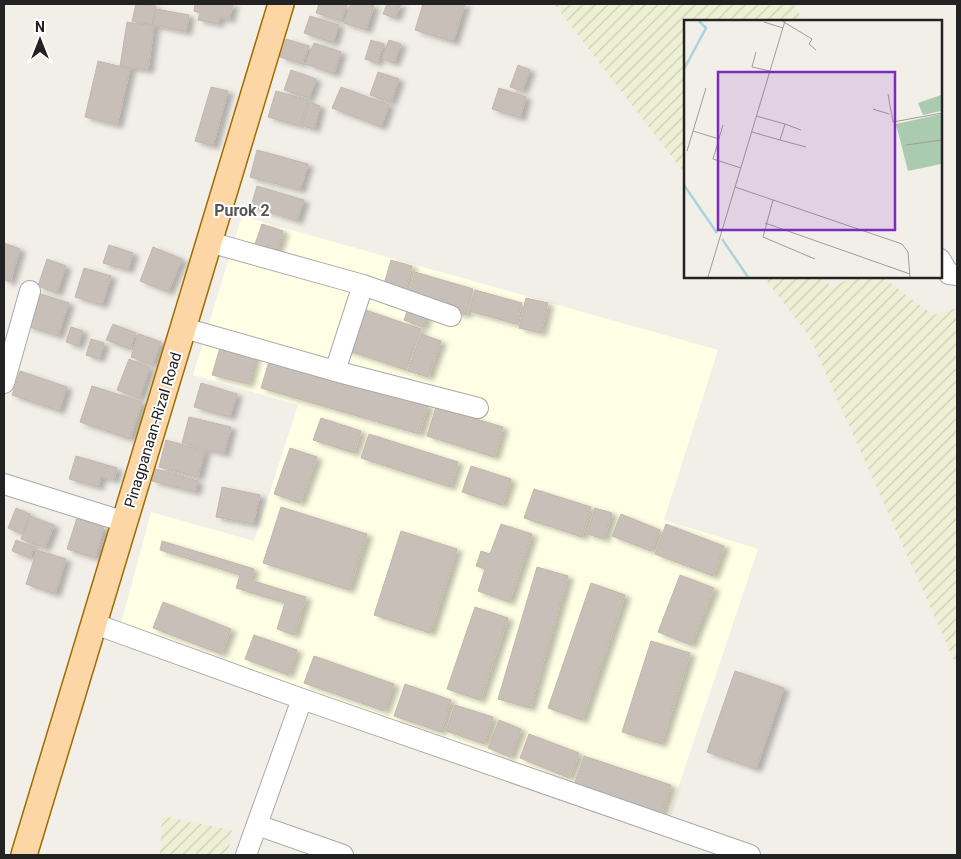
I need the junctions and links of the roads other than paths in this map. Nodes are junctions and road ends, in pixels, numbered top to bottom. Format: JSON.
{"nodes":[{"id":1,"x":281,"y":4,"type":"edge"},
{"id":2,"x":210,"y":242,"type":"junction"},
{"id":3,"x":941,"y":261,"type":"edge"},
{"id":4,"x":957,"y":275,"type":"edge"},
{"id":5,"x":363,"y":284,"type":"junction"},
{"id":6,"x":30,"y":291,"type":"dead end"},
{"id":7,"x":452,"y":316,"type":"dead end"},
{"id":8,"x":184,"y":328,"type":"junction"},
{"id":9,"x":335,"y":371,"type":"junction"},
{"id":10,"x":5,"y":372,"type":"edge"},
{"id":11,"x":478,"y":408,"type":"dead end"},
{"id":12,"x":4,"y":484,"type":"edge"},
{"id":13,"x":125,"y":522,"type":"junction"},
{"id":14,"x":95,"y":624,"type":"junction"},
{"id":15,"x":302,"y":699,"type":"junction"},
{"id":16,"x":257,"y":825,"type":"junction"},
{"id":17,"x":24,"y":855,"type":"edge"},
{"id":18,"x":246,"y":855,"type":"edge"},
{"id":19,"x":343,"y":855,"type":"edge"},
{"id":20,"x":750,"y":855,"type":"edge"}],
"edges":[{"from":1,"to":2,"type":"main road","name":"Pinagpanaan-Rizal Road"},
{"from":2,"to":5,"type":"street"},
{"from":2,"to":8,"type":"main road","name":"Pinagpanaan-Rizal Road"},
{"from":3,"to":4,"type":"street"},
{"from":5,"to":7,"type":"street"},
{"from":5,"to":9,"type":"street"},
{"from":6,"to":10,"type":"street"},
{"from":8,"to":9,"type":"street"},
{"from":8,"to":13,"type":"main road","name":"Pinagpanaan-Rizal Road"},
{"from":9,"to":11,"type":"street"},
{"from":12,"to":13,"type":"street"},
{"from":13,"to":14,"type":"main road","name":"Pinagpanaan-Rizal Road"},
{"from":14,"to":15,"type":"street"},
{"from":14,"to":17,"type":"main road","name":"Pinagpanaan-Rizal Road"},
{"from":15,"to":16,"type":"street"},
{"from":15,"to":20,"type":"street"},
{"from":16,"to":18,"type":"street"},
{"from":16,"to":19,"type":"street"}]}
